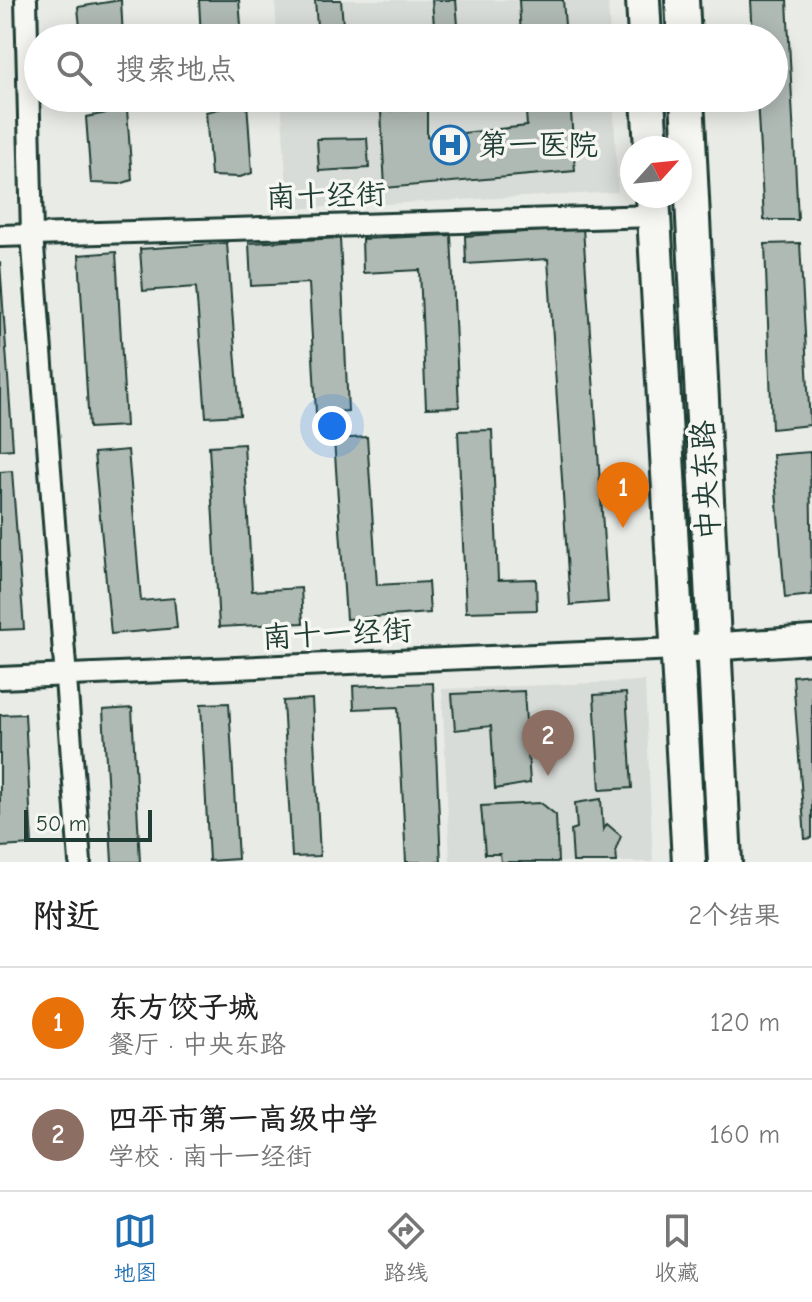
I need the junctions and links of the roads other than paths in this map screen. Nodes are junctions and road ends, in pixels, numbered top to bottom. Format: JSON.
{"nodes":[{"id":1,"x":26,"y":0,"type":"edge"},
{"id":2,"x":643,"y":0,"type":"edge"},
{"id":3,"x":682,"y":0,"type":"edge"},
{"id":4,"x":27,"y":24,"type":"edge"},
{"id":5,"x":644,"y":24,"type":"edge"},
{"id":6,"x":683,"y":24,"type":"edge"},
{"id":7,"x":29,"y":112,"type":"edge"},
{"id":8,"x":649,"y":112,"type":"edge"},
{"id":9,"x":688,"y":112,"type":"edge"},
{"id":10,"x":650,"y":136,"type":"edge"},
{"id":11,"x":620,"y":208,"type":"edge"},
{"id":12,"x":654,"y":208,"type":"edge"},
{"id":13,"x":32,"y":234,"type":"junction"},
{"id":14,"x":0,"y":236,"type":"edge"},
{"id":15,"x":812,"y":640,"type":"edge"},
{"id":16,"x":714,"y":645,"type":"junction"},
{"id":17,"x":677,"y":649,"type":"junction"},
{"id":18,"x":65,"y":676,"type":"junction"},
{"id":19,"x":0,"y":678,"type":"edge"},
{"id":20,"x":80,"y":862,"type":"edge"},
{"id":21,"x":689,"y":862,"type":"edge"},
{"id":22,"x":725,"y":862,"type":"edge"}],
"edges":[{"from":1,"to":4,"type":"street"},
{"from":2,"to":5,"type":"main road"},
{"from":3,"to":6,"type":"main road"},
{"from":7,"to":13,"type":"street"},
{"from":8,"to":10,"type":"main road"},
{"from":9,"to":16,"type":"main road","name":"中央东路"},
{"from":11,"to":13,"type":"street","name":"南十经街"},
{"from":12,"to":17,"type":"main road","name":"中央东路"},
{"from":13,"to":14,"type":"street","name":"南十经街"},
{"from":13,"to":18,"type":"street"},
{"from":15,"to":16,"type":"street"},
{"from":16,"to":17,"type":"street"},
{"from":16,"to":22,"type":"main road","name":"中央东路"},
{"from":17,"to":18,"type":"street","name":"南十一经街"},
{"from":17,"to":21,"type":"main road","name":"中央东路"},
{"from":18,"to":19,"type":"street","name":"南十一经街"},
{"from":18,"to":20,"type":"street"}]}
